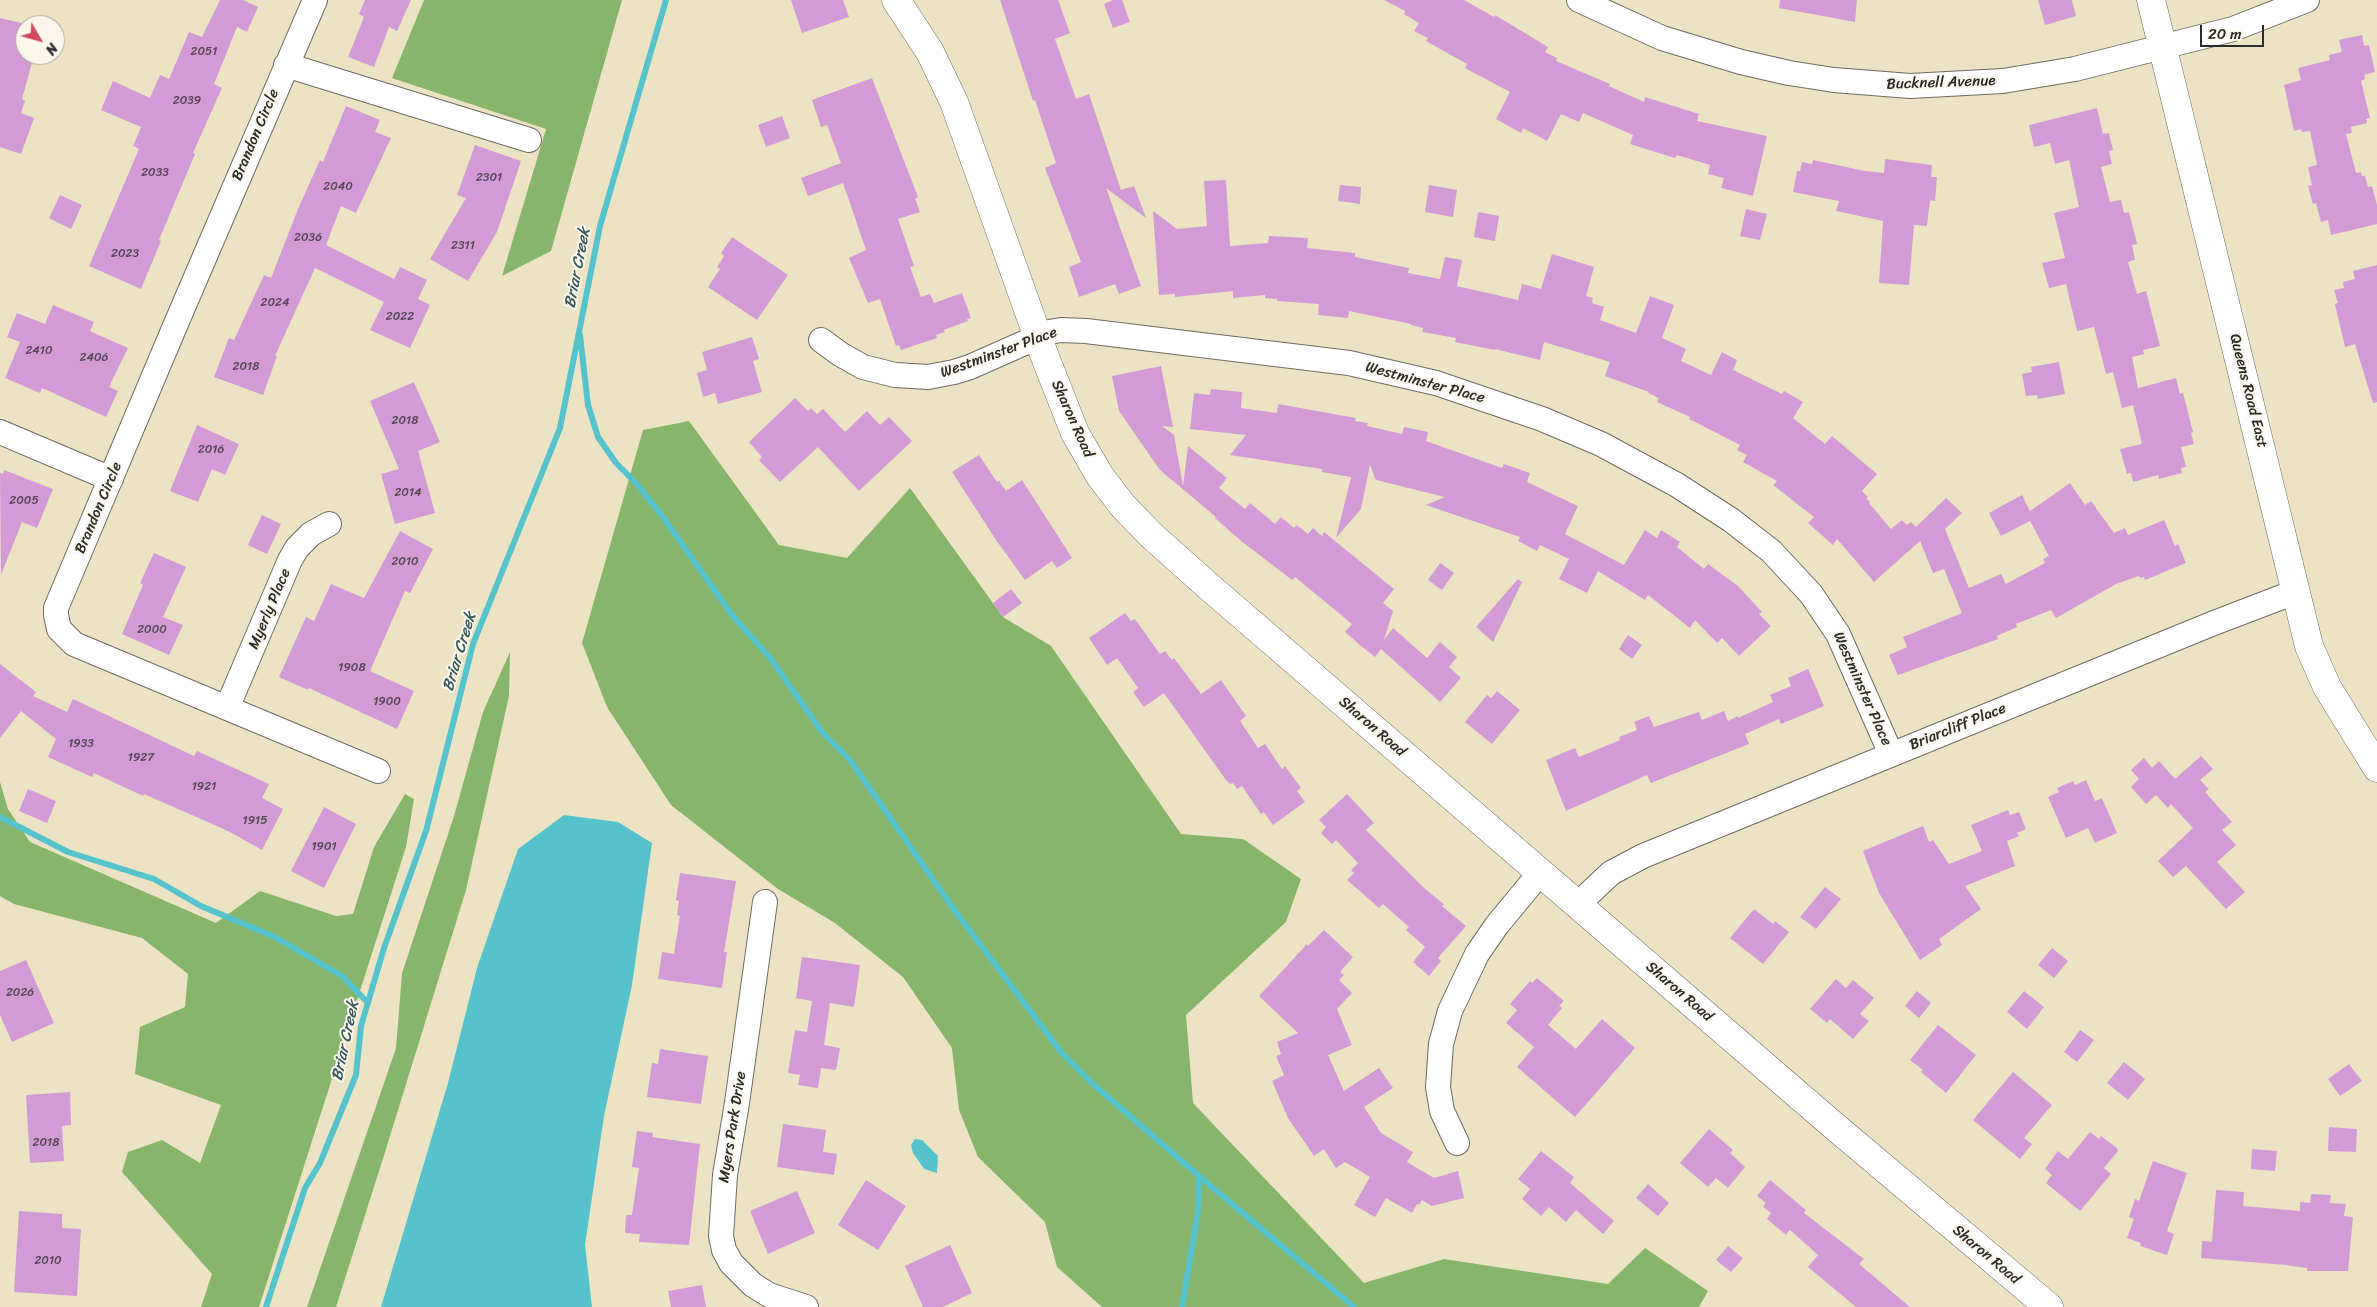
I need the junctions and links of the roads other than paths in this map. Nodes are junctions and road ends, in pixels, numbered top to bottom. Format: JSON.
{"nodes":[{"id":1,"x":315,"y":0,"type":"edge"},
{"id":2,"x":896,"y":0,"type":"edge"},
{"id":3,"x":1579,"y":0,"type":"edge"},
{"id":4,"x":2152,"y":0,"type":"edge"},
{"id":5,"x":2307,"y":0,"type":"edge"},
{"id":6,"x":2163,"y":48,"type":"junction"},
{"id":7,"x":286,"y":65,"type":"junction"},
{"id":8,"x":529,"y":140,"type":"dead end"},
{"id":9,"x":1038,"y":336,"type":"junction"},
{"id":10,"x":821,"y":340,"type":"dead end"},
{"id":11,"x":0,"y":432,"type":"edge"},
{"id":12,"x":111,"y":479,"type":"junction"},
{"id":13,"x":329,"y":524,"type":"dead end"},
{"id":14,"x":2296,"y":592,"type":"junction"},
{"id":15,"x":227,"y":708,"type":"junction"},
{"id":16,"x":1891,"y":754,"type":"junction"},
{"id":17,"x":2377,"y":768,"type":"edge"},
{"id":18,"x":378,"y":771,"type":"dead end"},
{"id":19,"x":1540,"y":872,"type":"junction"},
{"id":20,"x":765,"y":902,"type":"dead end"},
{"id":21,"x":1578,"y":905,"type":"junction"},
{"id":22,"x":1457,"y":1143,"type":"dead end"},
{"id":23,"x":806,"y":1307,"type":"edge"},
{"id":24,"x":2049,"y":1307,"type":"edge"}],
"edges":[{"from":1,"to":7,"type":"street","name":"Brandon Circle"},
{"from":2,"to":9,"type":"street","name":"Sharon Road"},
{"from":3,"to":6,"type":"street","name":"Bucknell Avenue"},
{"from":4,"to":6,"type":"street","name":"Queens Road East"},
{"from":5,"to":6,"type":"street","name":"Bucknell Avenue"},
{"from":6,"to":14,"type":"street","name":"Queens Road East"},
{"from":7,"to":8,"type":"street"},
{"from":7,"to":12,"type":"street","name":"Brandon Circle"},
{"from":9,"to":10,"type":"street","name":"Westminster Place"},
{"from":9,"to":16,"type":"street","name":"Westminster Place"},
{"from":9,"to":19,"type":"street","name":"Sharon Road"},
{"from":11,"to":12,"type":"street"},
{"from":12,"to":15,"type":"street","name":"Brandon Circle"},
{"from":13,"to":15,"type":"street","name":"Myerly Place"},
{"from":14,"to":16,"type":"street","name":"Briarcliff Place"},
{"from":14,"to":17,"type":"street","name":"Queens Road East"},
{"from":15,"to":18,"type":"street","name":"Brandon Circle"},
{"from":16,"to":21,"type":"street","name":"Briarcliff Place"},
{"from":19,"to":21,"type":"street","name":"Sharon Road"},
{"from":19,"to":22,"type":"street"},
{"from":20,"to":23,"type":"street","name":"Myers Park Drive"},
{"from":21,"to":24,"type":"street","name":"Sharon Road"}]}
